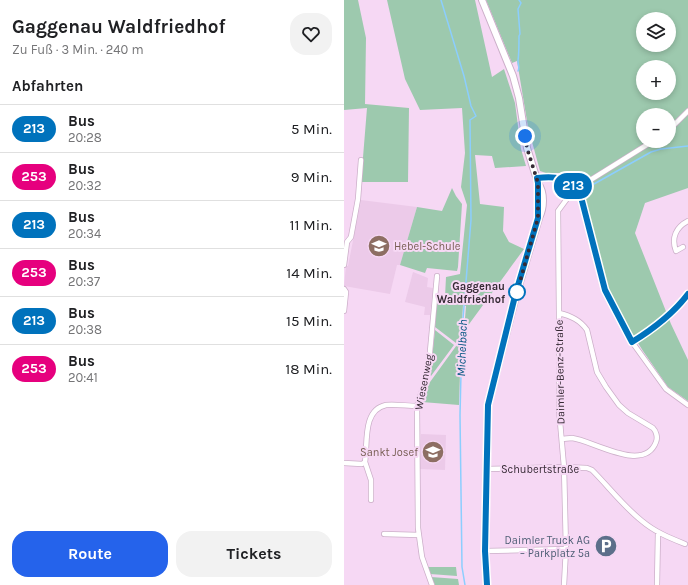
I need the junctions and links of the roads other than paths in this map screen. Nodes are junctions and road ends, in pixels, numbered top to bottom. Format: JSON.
{"nodes":[{"id":1,"x":482,"y":0,"type":"edge"},
{"id":2,"x":688,"y":111,"type":"edge"},
{"id":3,"x":676,"y":123,"type":"edge"},
{"id":4,"x":641,"y":148,"type":"edge"},
{"id":5,"x":361,"y":160,"type":"dead end"},
{"id":6,"x":538,"y":181,"type":"junction"},
{"id":7,"x":575,"y":188,"type":"junction"},
{"id":8,"x":688,"y":221,"type":"edge"},
{"id":9,"x":684,"y":247,"type":"dead end"},
{"id":10,"x":344,"y":265,"type":"edge"},
{"id":11,"x":437,"y":276,"type":"dead end"},
{"id":12,"x":344,"y":289,"type":"edge"},
{"id":13,"x":688,"y":294,"type":"edge"},
{"id":14,"x":344,"y":311,"type":"edge"},
{"id":15,"x":560,"y":313,"type":"junction"},
{"id":16,"x":632,"y":342,"type":"junction"},
{"id":17,"x":688,"y":405,"type":"edge"},
{"id":18,"x":417,"y":406,"type":"junction"},
{"id":19,"x":562,"y":439,"type":"junction"},
{"id":20,"x":365,"y":462,"type":"junction"},
{"id":21,"x":344,"y":463,"type":"edge"},
{"id":22,"x":564,"y":467,"type":"junction"},
{"id":23,"x":486,"y":469,"type":"junction"},
{"id":24,"x":371,"y":500,"type":"dead end"},
{"id":25,"x":658,"y":532,"type":"junction"},
{"id":26,"x":384,"y":534,"type":"dead end"},
{"id":27,"x":419,"y":535,"type":"junction"},
{"id":28,"x":686,"y":544,"type":"dead end"},
{"id":29,"x":566,"y":549,"type":"junction"},
{"id":30,"x":485,"y":551,"type":"junction"},
{"id":31,"x":432,"y":585,"type":"edge"},
{"id":32,"x":487,"y":585,"type":"edge"},
{"id":33,"x":564,"y":585,"type":"edge"},
{"id":34,"x":657,"y":585,"type":"edge"}],
"edges":[{"from":1,"to":6,"type":"main road"},
{"from":2,"to":3,"type":"street"},
{"from":4,"to":7,"type":"street"},
{"from":5,"to":10,"type":"street"},
{"from":6,"to":7,"type":"street"},
{"from":6,"to":23,"type":"main road"},
{"from":7,"to":15,"type":"street","name":"Daimler-Benz-Straße"},
{"from":7,"to":16,"type":"street"},
{"from":8,"to":9,"type":"street"},
{"from":11,"to":18,"type":"street","name":"Wiesenweg"},
{"from":12,"to":14,"type":"street"},
{"from":13,"to":16,"type":"street"},
{"from":15,"to":19,"type":"street","name":"Daimler-Benz-Straße"},
{"from":15,"to":19,"type":"street"},
{"from":16,"to":17,"type":"street"},
{"from":18,"to":20,"type":"street"},
{"from":18,"to":27,"type":"street","name":"Wiesenweg"},
{"from":19,"to":22,"type":"street","name":"Daimler-Benz-Straße"},
{"from":20,"to":21,"type":"street"},
{"from":20,"to":24,"type":"street"},
{"from":22,"to":23,"type":"street","name":"Schubertstraße"},
{"from":22,"to":25,"type":"street","name":"Schubertstraße"},
{"from":22,"to":29,"type":"street","name":"Daimler-Benz-Straße"},
{"from":23,"to":30,"type":"main road"},
{"from":25,"to":28,"type":"street","name":"Schubertstraße"},
{"from":25,"to":34,"type":"street"},
{"from":26,"to":27,"type":"street"},
{"from":27,"to":31,"type":"street","name":"Wiesenweg"},
{"from":29,"to":30,"type":"street"},
{"from":29,"to":33,"type":"street","name":"Daimler-Benz-Straße"},
{"from":30,"to":32,"type":"main road"}]}
